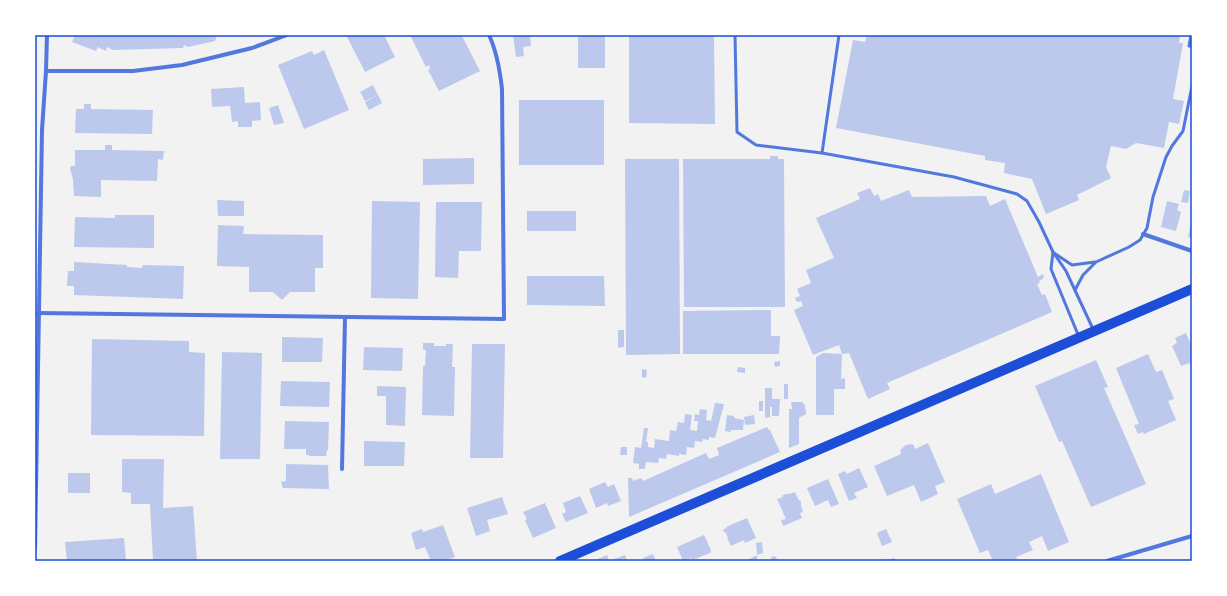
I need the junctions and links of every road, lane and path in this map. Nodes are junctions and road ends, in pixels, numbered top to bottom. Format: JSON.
{"nodes":[{"id":1,"x":47,"y":35,"type":"edge"},
{"id":2,"x":287,"y":35,"type":"edge"},
{"id":3,"x":489,"y":35,"type":"edge"},
{"id":4,"x":735,"y":35,"type":"edge"},
{"id":5,"x":839,"y":35,"type":"edge"},
{"id":6,"x":1191,"y":35,"type":"edge"},
{"id":7,"x":1192,"y":46,"type":"edge"},
{"id":8,"x":46,"y":71,"type":"junction"},
{"id":9,"x":1192,"y":86,"type":"edge"},
{"id":10,"x":822,"y":153,"type":"junction"},
{"id":11,"x":1143,"y":234,"type":"junction"},
{"id":12,"x":1192,"y":251,"type":"edge"},
{"id":13,"x":1053,"y":252,"type":"junction"},
{"id":14,"x":1096,"y":262,"type":"junction"},
{"id":15,"x":1192,"y":289,"type":"edge"},
{"id":16,"x":1075,"y":290,"type":"junction"},
{"id":17,"x":38,"y":313,"type":"junction"},
{"id":18,"x":344,"y":317,"type":"junction"},
{"id":19,"x":1094,"y":331,"type":"junction"},
{"id":20,"x":1079,"y":337,"type":"junction"},
{"id":21,"x":342,"y":469,"type":"dead end"},
{"id":22,"x":1192,"y":536,"type":"edge"},
{"id":23,"x":35,"y":548,"type":"edge"},
{"id":24,"x":560,"y":561,"type":"edge"},
{"id":25,"x":1108,"y":561,"type":"edge"}],
"edges":[{"from":1,"to":8,"type":"street"},
{"from":2,"to":8,"type":"street"},
{"from":3,"to":18,"type":"street"},
{"from":4,"to":10,"type":"lane"},
{"from":5,"to":10,"type":"lane"},
{"from":6,"to":7,"type":"lane"},
{"from":8,"to":17,"type":"street"},
{"from":9,"to":11,"type":"lane"},
{"from":10,"to":13,"type":"lane"},
{"from":11,"to":12,"type":"street"},
{"from":11,"to":14,"type":"lane"},
{"from":13,"to":14,"type":"lane"},
{"from":13,"to":16,"type":"lane"},
{"from":13,"to":20,"type":"lane"},
{"from":14,"to":16,"type":"lane"},
{"from":15,"to":19,"type":"main road"},
{"from":16,"to":19,"type":"lane"},
{"from":17,"to":18,"type":"street"},
{"from":17,"to":23,"type":"street"},
{"from":18,"to":21,"type":"street"},
{"from":19,"to":20,"type":"main road"},
{"from":20,"to":24,"type":"main road"},
{"from":22,"to":25,"type":"street"}]}
